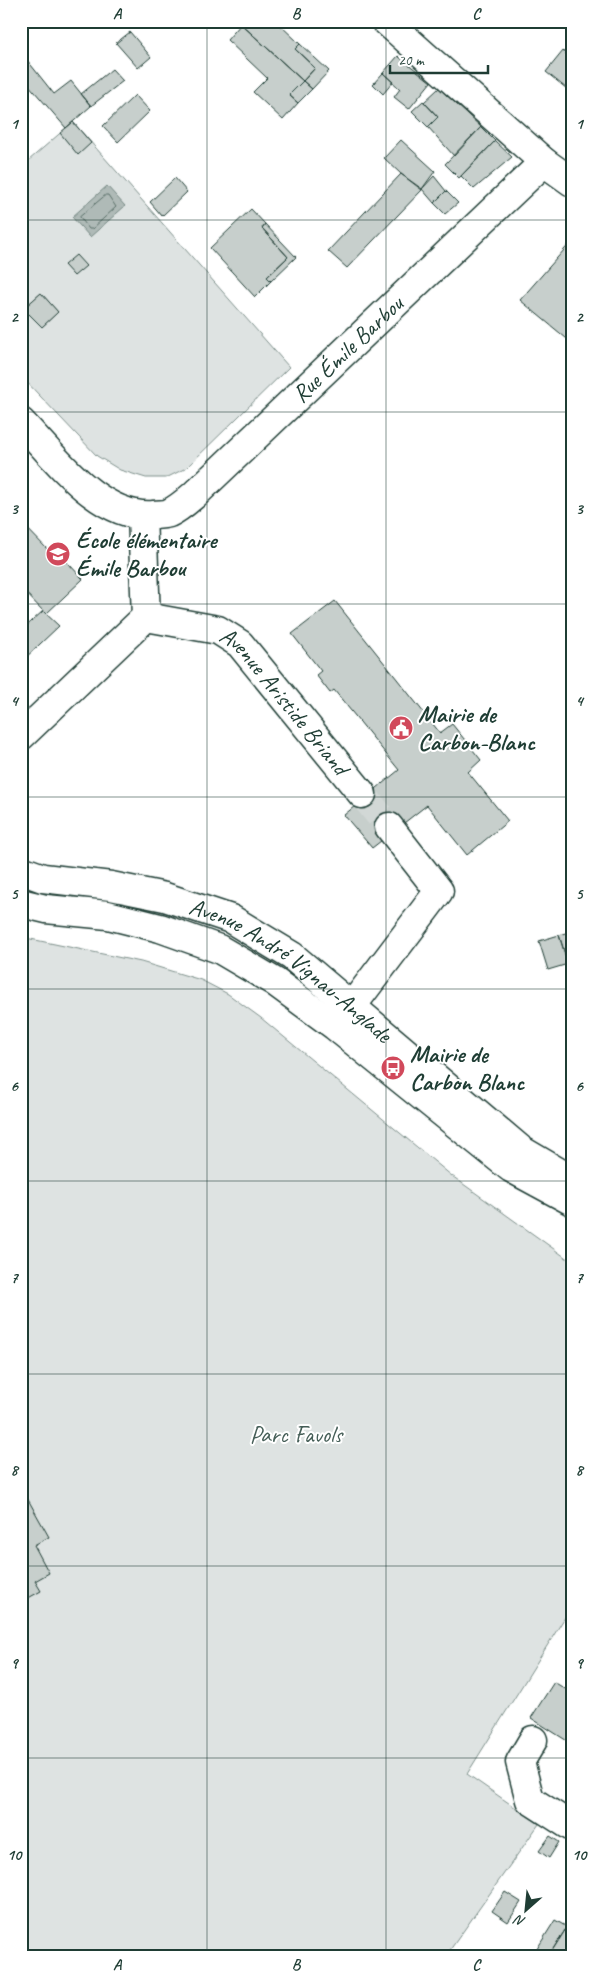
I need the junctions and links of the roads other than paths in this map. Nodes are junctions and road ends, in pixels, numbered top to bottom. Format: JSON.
{"nodes":[{"id":1,"x":386,"y":21,"type":"edge"},
{"id":2,"x":544,"y":162,"type":"junction"},
{"id":3,"x":572,"y":182,"type":"edge"},
{"id":4,"x":21,"y":422,"type":"edge"},
{"id":5,"x":142,"y":516,"type":"junction"},
{"id":6,"x":146,"y":617,"type":"junction"},
{"id":7,"x":21,"y":736,"type":"edge"},
{"id":8,"x":362,"y":794,"type":"tunnel mouth"},
{"id":9,"x":389,"y":827,"type":"tunnel mouth"},
{"id":10,"x":21,"y":870,"type":"edge"},
{"id":11,"x":21,"y":903,"type":"edge"},
{"id":12,"x":352,"y":1006,"type":"junction"},
{"id":13,"x":572,"y":1180,"type":"edge"},
{"id":14,"x":572,"y":1200,"type":"edge"},
{"id":15,"x":533,"y":1740,"type":"dead end"},
{"id":16,"x":572,"y":1827,"type":"edge"}],
"edges":[{"from":1,"to":2,"type":"street"},
{"from":2,"to":3,"type":"street"},
{"from":2,"to":5,"type":"street","name":"Rue Émile Barbou"},
{"from":4,"to":5,"type":"street","name":"Rue Émile Barbou"},
{"from":5,"to":6,"type":"street"},
{"from":6,"to":7,"type":"street"},
{"from":6,"to":8,"type":"street","name":"Avenue Aristide Briand"},
{"from":9,"to":12,"type":"street"},
{"from":10,"to":12,"type":"street","name":"Avenue André Vignau-Anglade"},
{"from":11,"to":14,"type":"street","name":"Avenue André Vignau-Anglade"},
{"from":12,"to":13,"type":"street","name":"Avenue André Vignau-Anglade"},
{"from":15,"to":16,"type":"street"}]}
